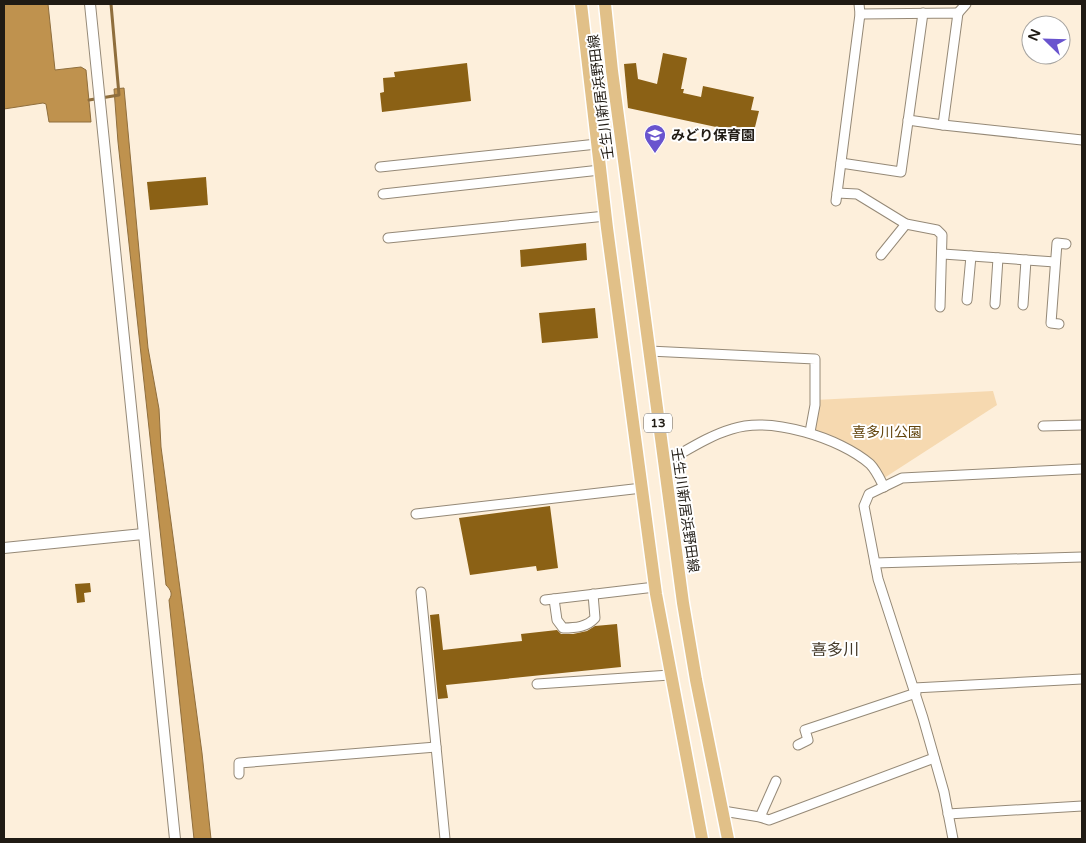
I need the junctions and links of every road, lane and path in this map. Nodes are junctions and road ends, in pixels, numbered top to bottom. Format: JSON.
{"nodes":[{"id":1,"x":90,"y":4,"type":"edge"},
{"id":2,"x":582,"y":4,"type":"edge"},
{"id":3,"x":605,"y":4,"type":"edge"},
{"id":4,"x":859,"y":4,"type":"edge"},
{"id":5,"x":966,"y":4,"type":"edge"},
{"id":6,"x":923,"y":13,"type":"junction"},
{"id":7,"x":958,"y":13,"type":"junction"},
{"id":8,"x":860,"y":14,"type":"junction"},
{"id":9,"x":908,"y":120,"type":"junction"},
{"id":10,"x":943,"y":125,"type":"junction"},
{"id":11,"x":1082,"y":140,"type":"edge"},
{"id":12,"x":597,"y":144,"type":"junction"},
{"id":13,"x":841,"y":163,"type":"junction"},
{"id":14,"x":380,"y":168,"type":"dead end"},
{"id":15,"x":600,"y":170,"type":"junction"},
{"id":16,"x":383,"y":194,"type":"dead end"},
{"id":17,"x":606,"y":216,"type":"junction"},
{"id":18,"x":906,"y":224,"type":"junction"},
{"id":19,"x":388,"y":238,"type":"dead end"},
{"id":20,"x":1066,"y":244,"type":"dead end"},
{"id":21,"x":881,"y":254,"type":"dead end"},
{"id":22,"x":942,"y":254,"type":"junction"},
{"id":23,"x":971,"y":256,"type":"junction"},
{"id":24,"x":998,"y":258,"type":"junction"},
{"id":25,"x":1026,"y":260,"type":"junction"},
{"id":26,"x":1055,"y":262,"type":"junction"},
{"id":27,"x":967,"y":300,"type":"dead end"},
{"id":28,"x":995,"y":304,"type":"dead end"},
{"id":29,"x":1023,"y":305,"type":"dead end"},
{"id":30,"x":940,"y":307,"type":"dead end"},
{"id":31,"x":1059,"y":324,"type":"dead end"},
{"id":32,"x":649,"y":351,"type":"junction"},
{"id":33,"x":1082,"y":425,"type":"edge"},
{"id":34,"x":1043,"y":426,"type":"dead end"},
{"id":35,"x":810,"y":432,"type":"junction"},
{"id":36,"x":664,"y":463,"type":"junction"},
{"id":37,"x":1082,"y":469,"type":"edge"},
{"id":38,"x":884,"y":487,"type":"junction"},
{"id":39,"x":642,"y":488,"type":"junction"},
{"id":40,"x":416,"y":514,"type":"dead end"},
{"id":41,"x":143,"y":534,"type":"junction"},
{"id":42,"x":4,"y":548,"type":"edge"},
{"id":43,"x":1082,"y":557,"type":"edge"},
{"id":44,"x":875,"y":563,"type":"junction"},
{"id":45,"x":655,"y":587,"type":"junction"},
{"id":46,"x":421,"y":592,"type":"dead end"},
{"id":47,"x":593,"y":594,"type":"junction"},
{"id":48,"x":554,"y":599,"type":"junction"},
{"id":49,"x":545,"y":600,"type":"dead end"},
{"id":50,"x":670,"y":675,"type":"junction"},
{"id":51,"x":1082,"y":679,"type":"edge"},
{"id":52,"x":537,"y":684,"type":"dead end"},
{"id":53,"x":915,"y":691,"type":"junction"},
{"id":54,"x":798,"y":744,"type":"dead end"},
{"id":55,"x":436,"y":747,"type":"junction"},
{"id":56,"x":934,"y":758,"type":"junction"},
{"id":57,"x":239,"y":774,"type":"dead end"},
{"id":58,"x":776,"y":781,"type":"dead end"},
{"id":59,"x":1082,"y":806,"type":"edge"},
{"id":60,"x":723,"y":811,"type":"junction"},
{"id":61,"x":948,"y":814,"type":"junction"},
{"id":62,"x":760,"y":817,"type":"junction"},
{"id":63,"x":176,"y":839,"type":"edge"},
{"id":64,"x":445,"y":839,"type":"edge"},
{"id":65,"x":702,"y":839,"type":"edge"},
{"id":66,"x":728,"y":839,"type":"edge"},
{"id":67,"x":953,"y":839,"type":"edge"}],
"edges":[{"from":1,"to":41,"type":"street"},
{"from":2,"to":12,"type":"main road","name":"壬生川新居浜野田線","number":"13"},
{"from":3,"to":32,"type":"main road","name":"壬生川新居浜野田線","number":"13"},
{"from":4,"to":8,"type":"street"},
{"from":5,"to":7,"type":"street"},
{"from":6,"to":7,"type":"street"},
{"from":6,"to":8,"type":"street"},
{"from":6,"to":9,"type":"street"},
{"from":7,"to":10,"type":"street"},
{"from":8,"to":13,"type":"street"},
{"from":9,"to":10,"type":"street"},
{"from":9,"to":13,"type":"street"},
{"from":10,"to":11,"type":"street"},
{"from":12,"to":14,"type":"street"},
{"from":12,"to":15,"type":"main road","name":"壬生川新居浜野田線","number":"13"},
{"from":13,"to":18,"type":"street"},
{"from":15,"to":16,"type":"street"},
{"from":15,"to":17,"type":"main road","name":"壬生川新居浜野田線","number":"13"},
{"from":17,"to":19,"type":"street"},
{"from":17,"to":39,"type":"main road","name":"壬生川新居浜野田線","number":"13"},
{"from":18,"to":21,"type":"street"},
{"from":18,"to":22,"type":"street"},
{"from":20,"to":26,"type":"street"},
{"from":22,"to":23,"type":"street"},
{"from":22,"to":30,"type":"street"},
{"from":23,"to":24,"type":"street"},
{"from":23,"to":27,"type":"street"},
{"from":24,"to":25,"type":"street"},
{"from":24,"to":28,"type":"street"},
{"from":25,"to":26,"type":"street"},
{"from":25,"to":29,"type":"street"},
{"from":26,"to":31,"type":"street"},
{"from":32,"to":35,"type":"street"},
{"from":32,"to":36,"type":"main road","name":"壬生川新居浜野田線","number":"13"},
{"from":33,"to":34,"type":"street"},
{"from":35,"to":36,"type":"street"},
{"from":35,"to":38,"type":"street"},
{"from":36,"to":60,"type":"main road","name":"壬生川新居浜野田線","number":"13"},
{"from":37,"to":38,"type":"street"},
{"from":38,"to":44,"type":"street"},
{"from":39,"to":40,"type":"street"},
{"from":39,"to":45,"type":"main road","name":"壬生川新居浜野田線","number":"13"},
{"from":41,"to":42,"type":"street"},
{"from":41,"to":63,"type":"street"},
{"from":43,"to":44,"type":"street"},
{"from":44,"to":53,"type":"street"},
{"from":45,"to":47,"type":"street"},
{"from":45,"to":50,"type":"main road","name":"壬生川新居浜野田線","number":"13"},
{"from":46,"to":55,"type":"street"},
{"from":47,"to":48,"type":"street"},
{"from":47,"to":48,"type":"street"},
{"from":48,"to":49,"type":"street"},
{"from":50,"to":52,"type":"street"},
{"from":50,"to":65,"type":"main road","name":"壬生川新居浜野田線","number":"13"},
{"from":51,"to":53,"type":"street"},
{"from":53,"to":54,"type":"street"},
{"from":53,"to":56,"type":"street"},
{"from":55,"to":57,"type":"street"},
{"from":55,"to":64,"type":"street"},
{"from":56,"to":61,"type":"street"},
{"from":56,"to":62,"type":"street"},
{"from":58,"to":62,"type":"street"},
{"from":59,"to":61,"type":"street"},
{"from":60,"to":62,"type":"street"},
{"from":60,"to":66,"type":"main road","name":"壬生川新居浜野田線","number":"13"},
{"from":61,"to":67,"type":"street"}]}
